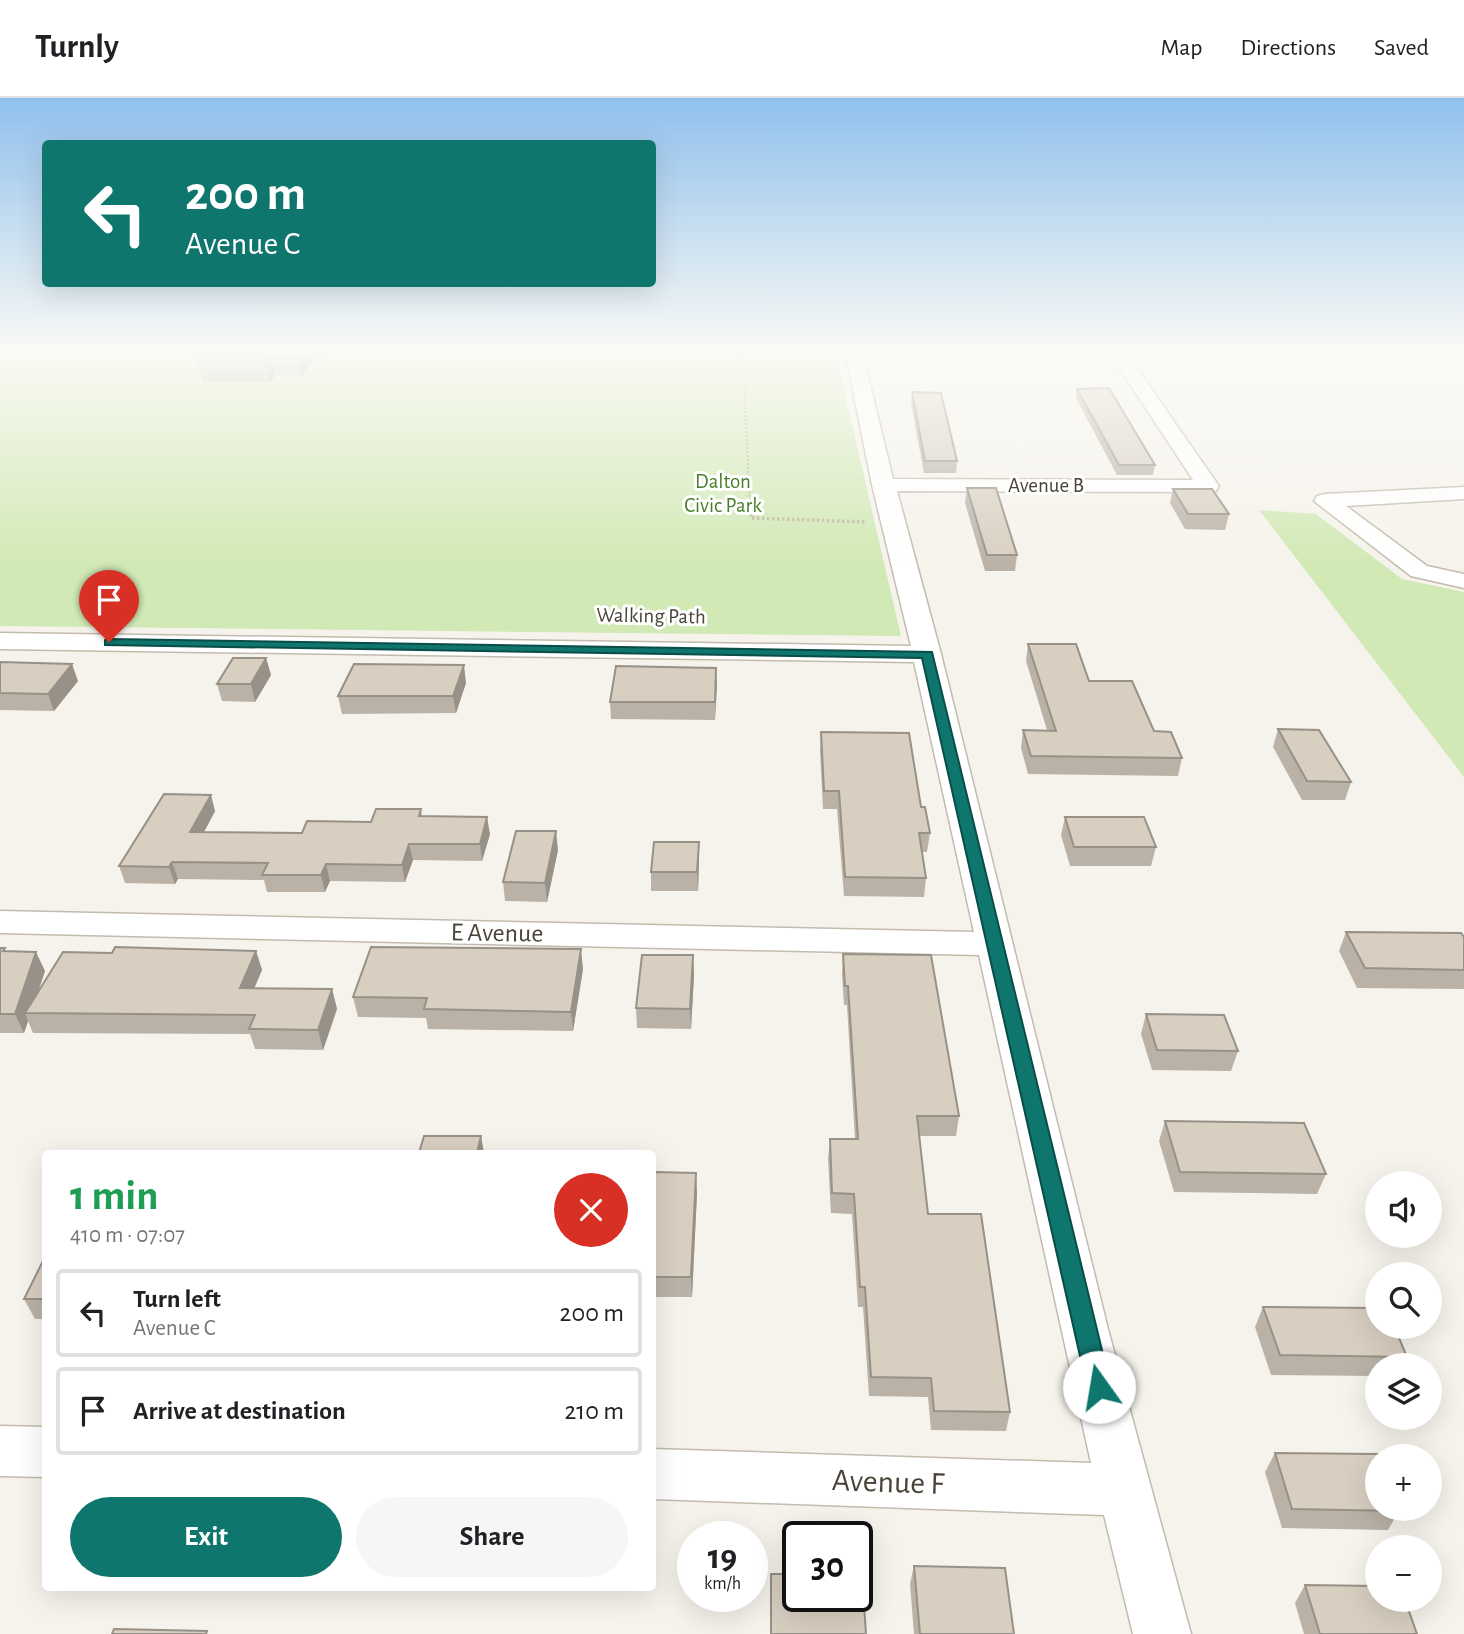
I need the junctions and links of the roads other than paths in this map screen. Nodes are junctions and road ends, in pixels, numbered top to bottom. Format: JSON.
{"nodes":[{"id":1,"x":869,"y":423,"type":"edge"},
{"id":2,"x":1165,"y":423,"type":"edge"},
{"id":3,"x":883,"y":485,"type":"junction"},
{"id":4,"x":1464,"y":493,"type":"edge"},
{"id":5,"x":1464,"y":581,"type":"edge"},
{"id":6,"x":0,"y":641,"type":"edge"},
{"id":7,"x":928,"y":654,"type":"junction"},
{"id":8,"x":0,"y":922,"type":"edge"},
{"id":9,"x":995,"y":944,"type":"junction"},
{"id":10,"x":0,"y":1451,"type":"edge"},
{"id":11,"x":42,"y":1452,"type":"edge"},
{"id":12,"x":656,"y":1474,"type":"edge"},
{"id":13,"x":1123,"y":1490,"type":"junction"},
{"id":14,"x":1162,"y":1634,"type":"edge"}],
"edges":[{"from":1,"to":3,"type":"street"},
{"from":2,"to":3,"type":"street","name":"Avenue B"},
{"from":3,"to":7,"type":"street"},
{"from":4,"to":5,"type":"street"},
{"from":6,"to":7,"type":"street"},
{"from":7,"to":9,"type":"street"},
{"from":8,"to":9,"type":"street","name":"E Avenue"},
{"from":9,"to":13,"type":"street"},
{"from":10,"to":11,"type":"street"},
{"from":12,"to":13,"type":"street","name":"Avenue F"},
{"from":13,"to":14,"type":"street"}]}
